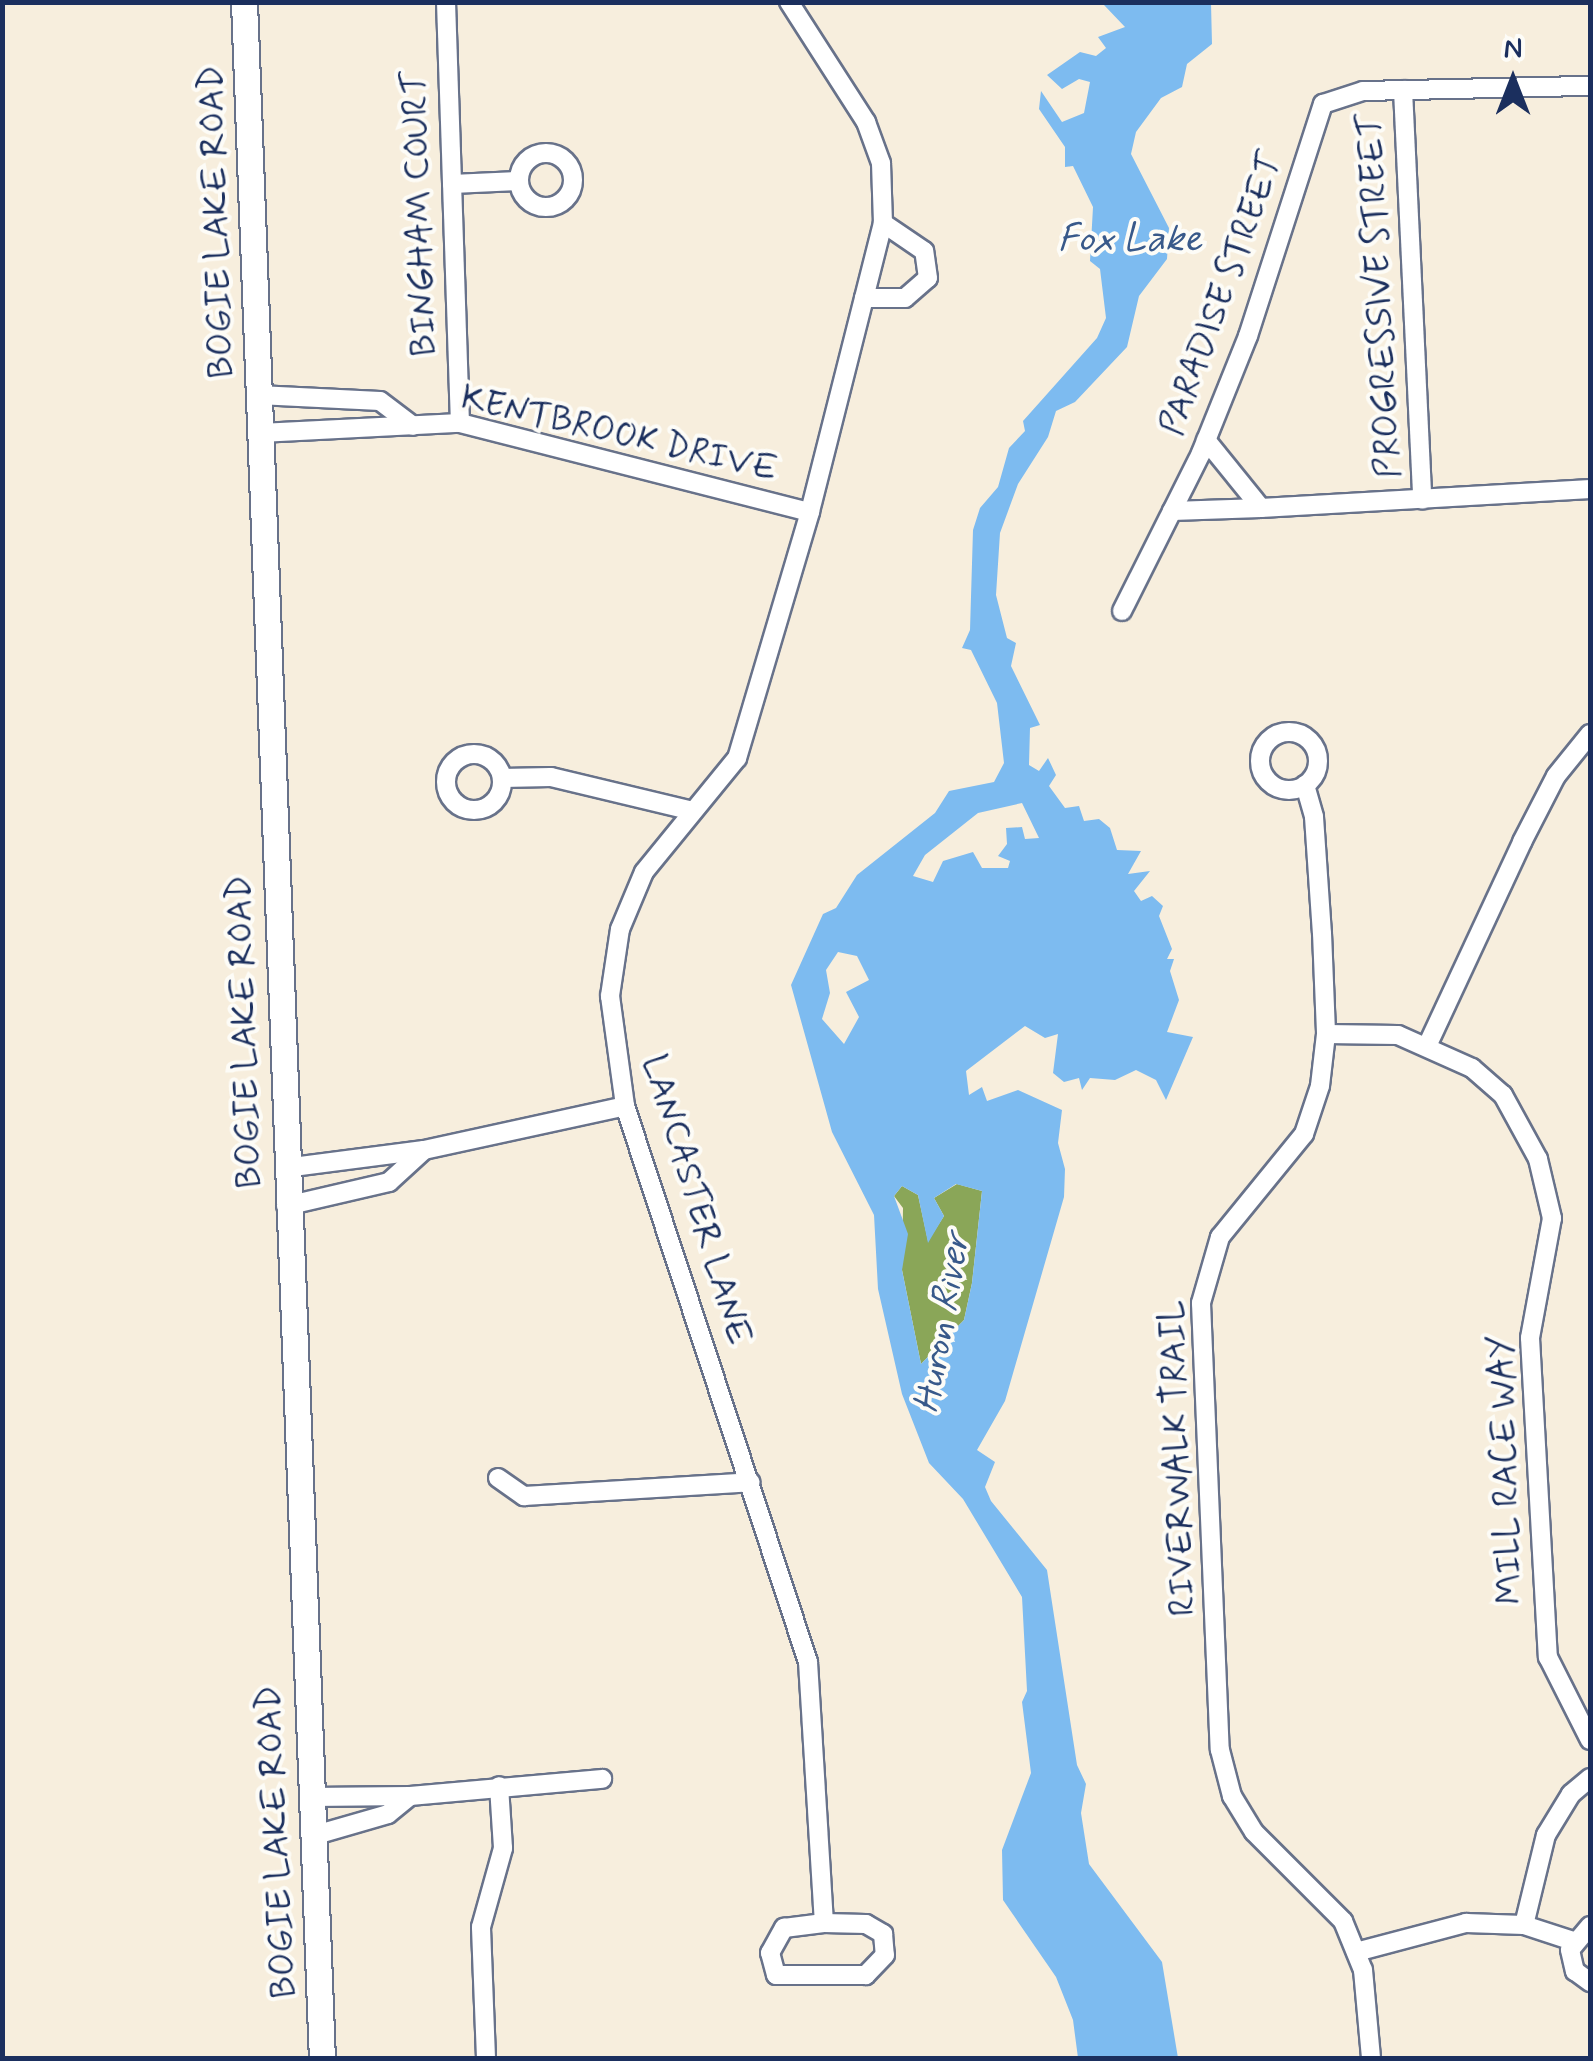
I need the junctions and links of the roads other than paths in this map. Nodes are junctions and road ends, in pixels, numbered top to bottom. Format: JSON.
{"nodes":[{"id":1,"x":244,"y":2,"type":"edge"},
{"id":2,"x":446,"y":2,"type":"edge"},
{"id":3,"x":790,"y":2,"type":"edge"},
{"id":4,"x":1590,"y":86,"type":"edge"},
{"id":5,"x":1403,"y":90,"type":"junction"},
{"id":6,"x":518,"y":181,"type":"dead end"},
{"id":7,"x":452,"y":184,"type":"junction"},
{"id":8,"x":883,"y":223,"type":"junction"},
{"id":9,"x":864,"y":298,"type":"junction"},
{"id":10,"x":258,"y":395,"type":"junction"},
{"id":11,"x":460,"y":423,"type":"junction"},
{"id":12,"x":413,"y":426,"type":"junction"},
{"id":13,"x":260,"y":433,"type":"junction"},
{"id":14,"x":1206,"y":440,"type":"junction"},
{"id":15,"x":1590,"y":489,"type":"edge"},
{"id":16,"x":1422,"y":500,"type":"junction"},
{"id":17,"x":1261,"y":508,"type":"junction"},
{"id":18,"x":1172,"y":511,"type":"junction"},
{"id":19,"x":810,"y":512,"type":"junction"},
{"id":20,"x":1122,"y":611,"type":"dead end"},
{"id":21,"x":1590,"y":734,"type":"edge"},
{"id":22,"x":502,"y":778,"type":"dead end"},
{"id":23,"x":1305,"y":785,"type":"dead end"},
{"id":24,"x":693,"y":812,"type":"junction"},
{"id":25,"x":1326,"y":1034,"type":"junction"},
{"id":26,"x":1428,"y":1044,"type":"junction"},
{"id":27,"x":625,"y":1106,"type":"junction"},
{"id":28,"x":424,"y":1150,"type":"junction"},
{"id":29,"x":285,"y":1168,"type":"junction"},
{"id":30,"x":286,"y":1206,"type":"junction"},
{"id":31,"x":498,"y":1478,"type":"dead end"},
{"id":32,"x":751,"y":1482,"type":"junction"},
{"id":33,"x":1590,"y":1740,"type":"edge"},
{"id":34,"x":1590,"y":1778,"type":"edge"},
{"id":35,"x":602,"y":1779,"type":"dead end"},
{"id":36,"x":500,"y":1786,"type":"junction"},
{"id":37,"x":410,"y":1796,"type":"junction"},
{"id":38,"x":310,"y":1797,"type":"junction"},
{"id":39,"x":312,"y":1836,"type":"junction"},
{"id":40,"x":824,"y":1923,"type":"junction"},
{"id":41,"x":1524,"y":1925,"type":"junction"},
{"id":42,"x":1590,"y":1926,"type":"edge"},
{"id":43,"x":1573,"y":1941,"type":"junction"},
{"id":44,"x":1356,"y":1952,"type":"junction"},
{"id":45,"x":1590,"y":1982,"type":"edge"},
{"id":46,"x":322,"y":2058,"type":"edge"},
{"id":47,"x":486,"y":2058,"type":"edge"},
{"id":48,"x":1371,"y":2058,"type":"edge"}],
"edges":[{"from":1,"to":10,"type":"main road","name":"BOGIE LAKE ROAD"},
{"from":2,"to":7,"type":"street","name":"BINGHAM COURT"},
{"from":3,"to":8,"type":"street","name":"LANCASTER LANE"},
{"from":4,"to":5,"type":"street"},
{"from":5,"to":14,"type":"street","name":"PARADISE STREET"},
{"from":5,"to":16,"type":"street","name":"PROGRESSIVE STREET"},
{"from":6,"to":7,"type":"street"},
{"from":7,"to":11,"type":"street","name":"BINGHAM COURT"},
{"from":8,"to":9,"type":"street","name":"LANCASTER LANE"},
{"from":8,"to":9,"type":"street"},
{"from":9,"to":19,"type":"street","name":"LANCASTER LANE"},
{"from":10,"to":12,"type":"street","name":"KENTBROOK DRIVE"},
{"from":10,"to":13,"type":"main road","name":"BOGIE LAKE ROAD"},
{"from":11,"to":12,"type":"street","name":"KENTBROOK DRIVE"},
{"from":11,"to":19,"type":"street","name":"KENTBROOK DRIVE"},
{"from":12,"to":13,"type":"street","name":"KENTBROOK DRIVE"},
{"from":13,"to":29,"type":"main road","name":"BOGIE LAKE ROAD"},
{"from":14,"to":17,"type":"street"},
{"from":14,"to":18,"type":"street","name":"PARADISE STREET"},
{"from":15,"to":16,"type":"street"},
{"from":16,"to":17,"type":"street"},
{"from":17,"to":18,"type":"street"},
{"from":18,"to":20,"type":"street","name":"PARADISE STREET"},
{"from":19,"to":24,"type":"street","name":"LANCASTER LANE"},
{"from":21,"to":26,"type":"street"},
{"from":22,"to":24,"type":"street"},
{"from":23,"to":25,"type":"street","name":"RIVERWALK TRAIL"},
{"from":24,"to":27,"type":"street","name":"LANCASTER LANE"},
{"from":25,"to":26,"type":"street","name":"MILL RACE WAY"},
{"from":25,"to":44,"type":"street","name":"RIVERWALK TRAIL"},
{"from":26,"to":33,"type":"street","name":"MILL RACE WAY"},
{"from":27,"to":28,"type":"street"},
{"from":27,"to":32,"type":"street","name":"LANCASTER LANE"},
{"from":28,"to":29,"type":"street"},
{"from":28,"to":30,"type":"street"},
{"from":29,"to":30,"type":"main road","name":"BOGIE LAKE ROAD"},
{"from":30,"to":38,"type":"main road","name":"BOGIE LAKE ROAD"},
{"from":31,"to":32,"type":"street"},
{"from":32,"to":40,"type":"street","name":"LANCASTER LANE"},
{"from":34,"to":41,"type":"street"},
{"from":35,"to":36,"type":"street"},
{"from":36,"to":37,"type":"street"},
{"from":36,"to":47,"type":"street"},
{"from":37,"to":38,"type":"street"},
{"from":37,"to":39,"type":"street"},
{"from":38,"to":39,"type":"main road","name":"BOGIE LAKE ROAD"},
{"from":39,"to":46,"type":"main road","name":"BOGIE LAKE ROAD"},
{"from":40,"to":40,"type":"street"},
{"from":41,"to":43,"type":"street"},
{"from":41,"to":44,"type":"street"},
{"from":42,"to":43,"type":"street"},
{"from":43,"to":45,"type":"street"},
{"from":44,"to":48,"type":"street","name":"RIVERWALK TRAIL"}]}
